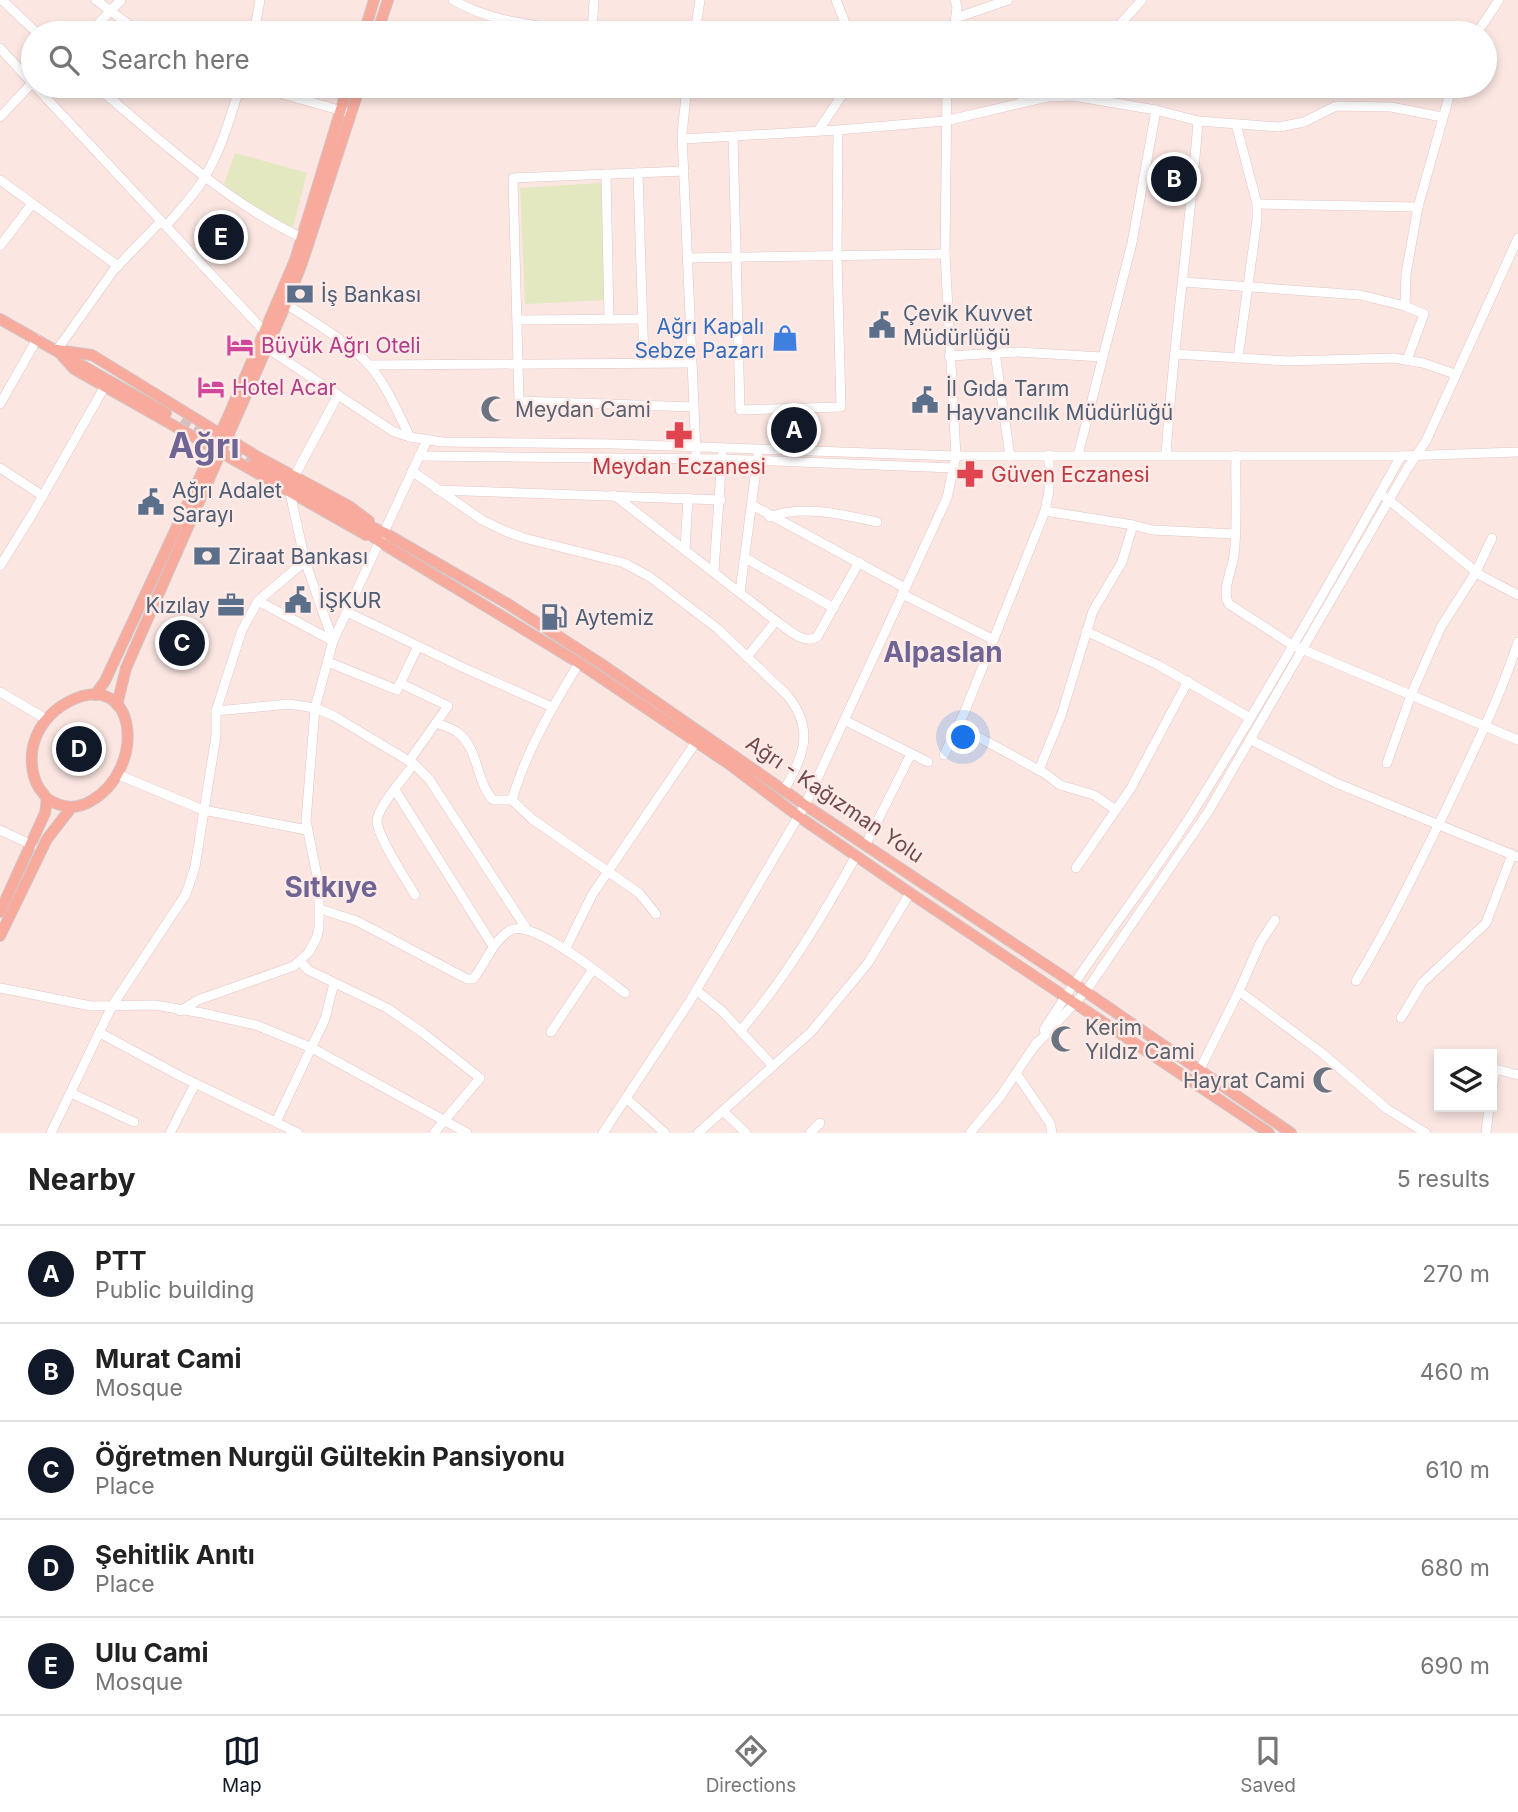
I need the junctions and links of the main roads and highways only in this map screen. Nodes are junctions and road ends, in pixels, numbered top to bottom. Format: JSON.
{"nodes":[{"id":1,"x":373,"y":0,"type":"edge"},
{"id":2,"x":388,"y":0,"type":"edge"},
{"id":3,"x":367,"y":21,"type":"edge"},
{"id":4,"x":381,"y":21,"type":"edge"},
{"id":5,"x":347,"y":98,"type":"edge"},
{"id":6,"x":354,"y":98,"type":"edge"},
{"id":7,"x":346,"y":112,"type":"junction"},
{"id":8,"x":0,"y":319,"type":"edge"},
{"id":9,"x":57,"y":350,"type":"junction"},
{"id":10,"x":181,"y":421,"type":"tunnel mouth"},
{"id":11,"x":225,"y":435,"type":"junction"},
{"id":12,"x":218,"y":450,"type":"junction"},
{"id":13,"x":254,"y":463,"type":"tunnel mouth"},
{"id":14,"x":382,"y":538,"type":"junction"},
{"id":15,"x":95,"y":695,"type":"junction"},
{"id":16,"x":117,"y":705,"type":"junction"},
{"id":17,"x":46,"y":798,"type":"junction"},
{"id":18,"x":71,"y":808,"type":"junction"},
{"id":19,"x":0,"y":910,"type":"edge"},
{"id":20,"x":0,"y":936,"type":"edge"},
{"id":21,"x":1269,"y":1133,"type":"edge"},
{"id":22,"x":1291,"y":1133,"type":"edge"}],
"edges":[{"from":1,"to":3,"type":"main road"},
{"from":2,"to":4,"type":"main road"},
{"from":5,"to":7,"type":"main road"},
{"from":6,"to":7,"type":"main road"},
{"from":7,"to":11,"type":"main road"},
{"from":7,"to":11,"type":"main road"},
{"from":8,"to":9,"type":"main road"},
{"from":9,"to":10,"type":"main road"},
{"from":9,"to":11,"type":"main road"},
{"from":9,"to":12,"type":"main road"},
{"from":11,"to":12,"type":"main road"},
{"from":11,"to":14,"type":"main road"},
{"from":12,"to":14,"type":"main road"},
{"from":12,"to":15,"type":"main road"},
{"from":12,"to":16,"type":"main road"},
{"from":13,"to":14,"type":"main road","name":"Ağrı - Kağızman Yolu"},
{"from":14,"to":21,"type":"main road","name":"Ağrı - Kağızman Yolu"},
{"from":14,"to":22,"type":"main road","name":"Ağrı - Kağızman Yolu"},
{"from":15,"to":16,"type":"main road"},
{"from":15,"to":17,"type":"main road"},
{"from":16,"to":18,"type":"main road"},
{"from":17,"to":18,"type":"main road"},
{"from":17,"to":19,"type":"main road"},
{"from":18,"to":20,"type":"main road"}]}
